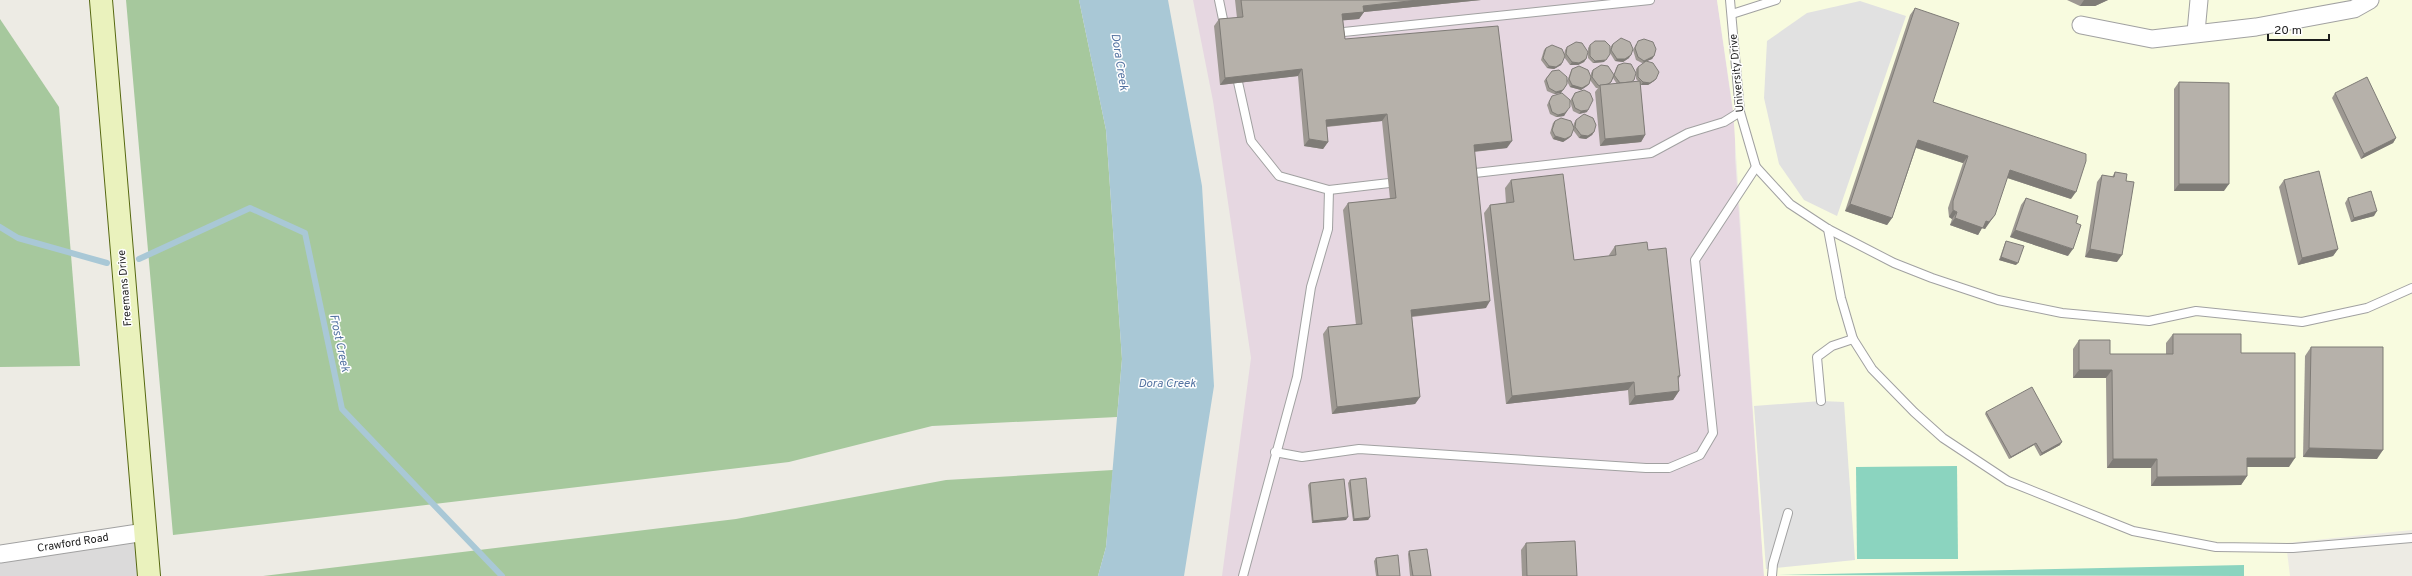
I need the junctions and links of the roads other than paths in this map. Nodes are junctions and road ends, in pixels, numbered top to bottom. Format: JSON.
{"nodes":[{"id":1,"x":101,"y":0,"type":"edge"},
{"id":2,"x":1219,"y":0,"type":"edge"},
{"id":3,"x":1650,"y":0,"type":"edge"},
{"id":4,"x":1730,"y":0,"type":"edge"},
{"id":5,"x":1776,"y":0,"type":"edge"},
{"id":6,"x":2199,"y":0,"type":"edge"},
{"id":7,"x":2370,"y":0,"type":"edge"},
{"id":8,"x":1732,"y":14,"type":"junction"},
{"id":9,"x":2081,"y":25,"type":"dead end"},
{"id":10,"x":2196,"y":32,"type":"junction"},
{"id":11,"x":1324,"y":34,"type":"edge"},
{"id":12,"x":1227,"y":37,"type":"edge"},
{"id":13,"x":1234,"y":64,"type":"edge"},
{"id":14,"x":1740,"y":112,"type":"junction"},
{"id":15,"x":1756,"y":166,"type":"junction"},
{"id":16,"x":1455,"y":176,"type":"edge"},
{"id":17,"x":1408,"y":181,"type":"edge"},
{"id":18,"x":1329,"y":190,"type":"junction"},
{"id":19,"x":1828,"y":229,"type":"junction"},
{"id":20,"x":2412,"y":288,"type":"edge"},
{"id":21,"x":1854,"y":339,"type":"junction"},
{"id":22,"x":1821,"y":401,"type":"dead end"},
{"id":23,"x":1275,"y":452,"type":"junction"},
{"id":24,"x":1788,"y":513,"type":"dead end"},
{"id":25,"x":145,"y":532,"type":"junction"},
{"id":26,"x":2412,"y":538,"type":"edge"},
{"id":27,"x":0,"y":554,"type":"edge"},
{"id":28,"x":149,"y":576,"type":"edge"},
{"id":29,"x":1243,"y":576,"type":"edge"},
{"id":30,"x":1772,"y":576,"type":"edge"}],
"edges":[{"from":1,"to":25,"type":"main road","name":"Freemans Drive"},
{"from":2,"to":12,"type":"lane"},
{"from":3,"to":11,"type":"lane"},
{"from":4,"to":8,"type":"lane","name":"University Drive"},
{"from":5,"to":8,"type":"lane"},
{"from":6,"to":10,"type":"street"},
{"from":7,"to":10,"type":"street"},
{"from":8,"to":14,"type":"lane","name":"University Drive"},
{"from":9,"to":10,"type":"street"},
{"from":13,"to":18,"type":"lane"},
{"from":14,"to":15,"type":"lane","name":"University Drive"},
{"from":14,"to":16,"type":"lane"},
{"from":15,"to":19,"type":"lane","name":"University Drive"},
{"from":15,"to":23,"type":"lane"},
{"from":17,"to":18,"type":"lane"},
{"from":18,"to":23,"type":"lane"},
{"from":19,"to":20,"type":"lane","name":"University Drive"},
{"from":19,"to":21,"type":"lane"},
{"from":21,"to":22,"type":"lane"},
{"from":21,"to":26,"type":"lane"},
{"from":23,"to":29,"type":"lane"},
{"from":24,"to":30,"type":"lane"},
{"from":25,"to":27,"type":"street","name":"Crawford Road"},
{"from":25,"to":28,"type":"main road","name":"Freemans Drive"}]}
